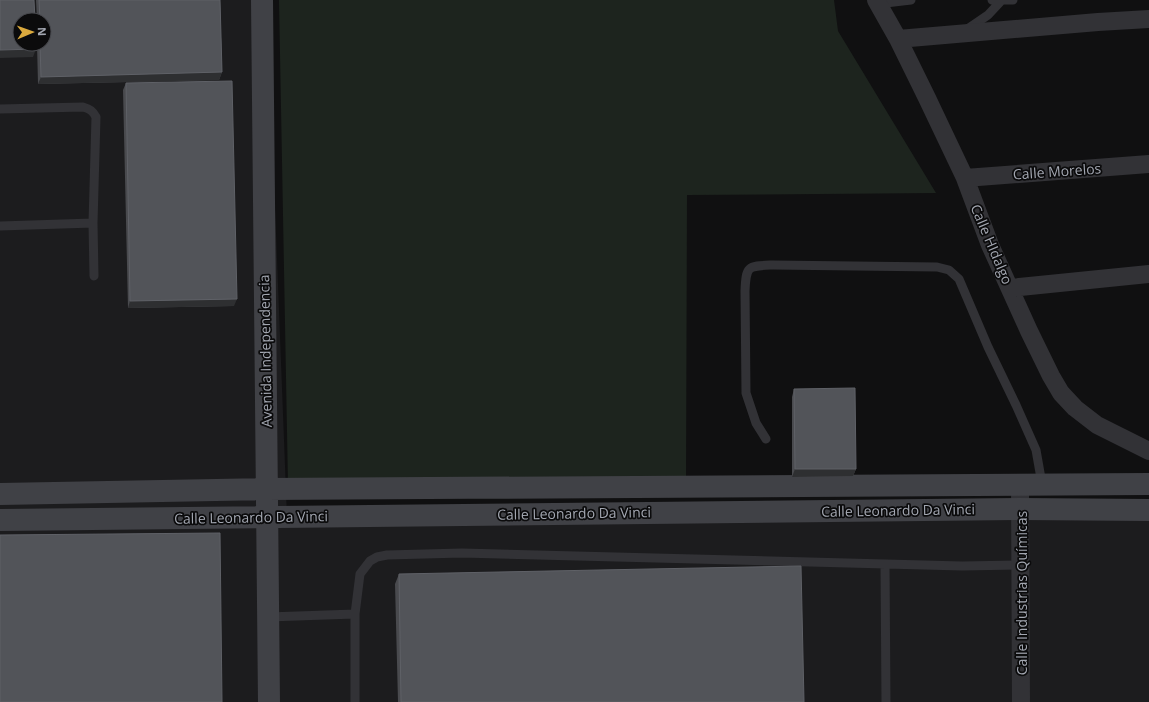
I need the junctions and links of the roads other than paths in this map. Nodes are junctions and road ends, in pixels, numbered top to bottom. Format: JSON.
{"nodes":[{"id":1,"x":262,"y":0,"type":"edge"},
{"id":2,"x":912,"y":0,"type":"edge"},
{"id":3,"x":992,"y":0,"type":"edge"},
{"id":4,"x":1002,"y":0,"type":"edge"},
{"id":5,"x":1013,"y":0,"type":"edge"},
{"id":6,"x":877,"y":2,"type":"edge"},
{"id":7,"x":1149,"y":20,"type":"edge"},
{"id":8,"x":960,"y":34,"type":"junction"},
{"id":9,"x":898,"y":39,"type":"junction"},
{"id":10,"x":0,"y":109,"type":"edge"},
{"id":11,"x":1149,"y":164,"type":"edge"},
{"id":12,"x":965,"y":178,"type":"junction"},
{"id":13,"x":93,"y":223,"type":"junction"},
{"id":14,"x":0,"y":226,"type":"edge"},
{"id":15,"x":1149,"y":274,"type":"edge"},
{"id":16,"x":94,"y":276,"type":"dead end"},
{"id":17,"x":1010,"y":288,"type":"junction"},
{"id":18,"x":766,"y":439,"type":"dead end"},
{"id":19,"x":1149,"y":451,"type":"edge"},
{"id":20,"x":1020,"y":484,"type":"junction"},
{"id":21,"x":1042,"y":484,"type":"junction"},
{"id":22,"x":1149,"y":484,"type":"edge"},
{"id":23,"x":266,"y":489,"type":"junction"},
{"id":24,"x":0,"y":494,"type":"edge"},
{"id":25,"x":1021,"y":509,"type":"junction"},
{"id":26,"x":1149,"y":510,"type":"edge"},
{"id":27,"x":267,"y":516,"type":"junction"},
{"id":28,"x":0,"y":520,"type":"edge"},
{"id":29,"x":885,"y":564,"type":"junction"},
{"id":30,"x":1021,"y":565,"type":"junction"},
{"id":31,"x":355,"y":614,"type":"junction"},
{"id":32,"x":268,"y":617,"type":"junction"},
{"id":33,"x":269,"y":702,"type":"edge"},
{"id":34,"x":355,"y":702,"type":"edge"},
{"id":35,"x":886,"y":702,"type":"edge"},
{"id":36,"x":1021,"y":702,"type":"edge"}],
"edges":[{"from":1,"to":23,"type":"main road","name":"Avenida Independencia"},
{"from":2,"to":6,"type":"lane"},
{"from":3,"to":4,"type":"lane"},
{"from":4,"to":5,"type":"lane"},
{"from":4,"to":8,"type":"lane"},
{"from":6,"to":9,"type":"street","name":"Calle HIdalgo"},
{"from":7,"to":8,"type":"street"},
{"from":8,"to":9,"type":"street"},
{"from":9,"to":12,"type":"street","name":"Calle HIdalgo"},
{"from":10,"to":13,"type":"lane"},
{"from":11,"to":12,"type":"street","name":"Calle Morelos"},
{"from":12,"to":17,"type":"street","name":"Calle HIdalgo"},
{"from":13,"to":14,"type":"lane"},
{"from":13,"to":16,"type":"lane"},
{"from":15,"to":17,"type":"street"},
{"from":17,"to":19,"type":"street","name":"Calle HIdalgo"},
{"from":18,"to":21,"type":"lane"},
{"from":20,"to":21,"type":"main road","name":"Calle Leonardo Da Vinci"},
{"from":20,"to":23,"type":"main road","name":"Calle Leonardo Da Vinci"},
{"from":20,"to":25,"type":"street","name":"Calle Industrias Químicas"},
{"from":21,"to":22,"type":"main road","name":"Calle Leonardo Da Vinci"},
{"from":23,"to":24,"type":"main road","name":"Calle Leonardo Da Vinci"},
{"from":23,"to":27,"type":"main road","name":"Avenida Independencia"},
{"from":25,"to":26,"type":"main road","name":"Calle Leonardo Da Vinci"},
{"from":25,"to":27,"type":"main road","name":"Calle Leonardo Da Vinci"},
{"from":25,"to":30,"type":"street","name":"Calle Industrias Químicas"},
{"from":27,"to":28,"type":"main road","name":"Calle Leonardo Da Vinci"},
{"from":27,"to":32,"type":"main road","name":"Avenida Independencia"},
{"from":29,"to":30,"type":"lane"},
{"from":29,"to":31,"type":"lane"},
{"from":29,"to":35,"type":"lane"},
{"from":30,"to":36,"type":"street","name":"Calle Industrias Químicas"},
{"from":31,"to":32,"type":"lane"},
{"from":31,"to":34,"type":"lane"},
{"from":32,"to":33,"type":"main road","name":"Avenida Independencia"}]}
